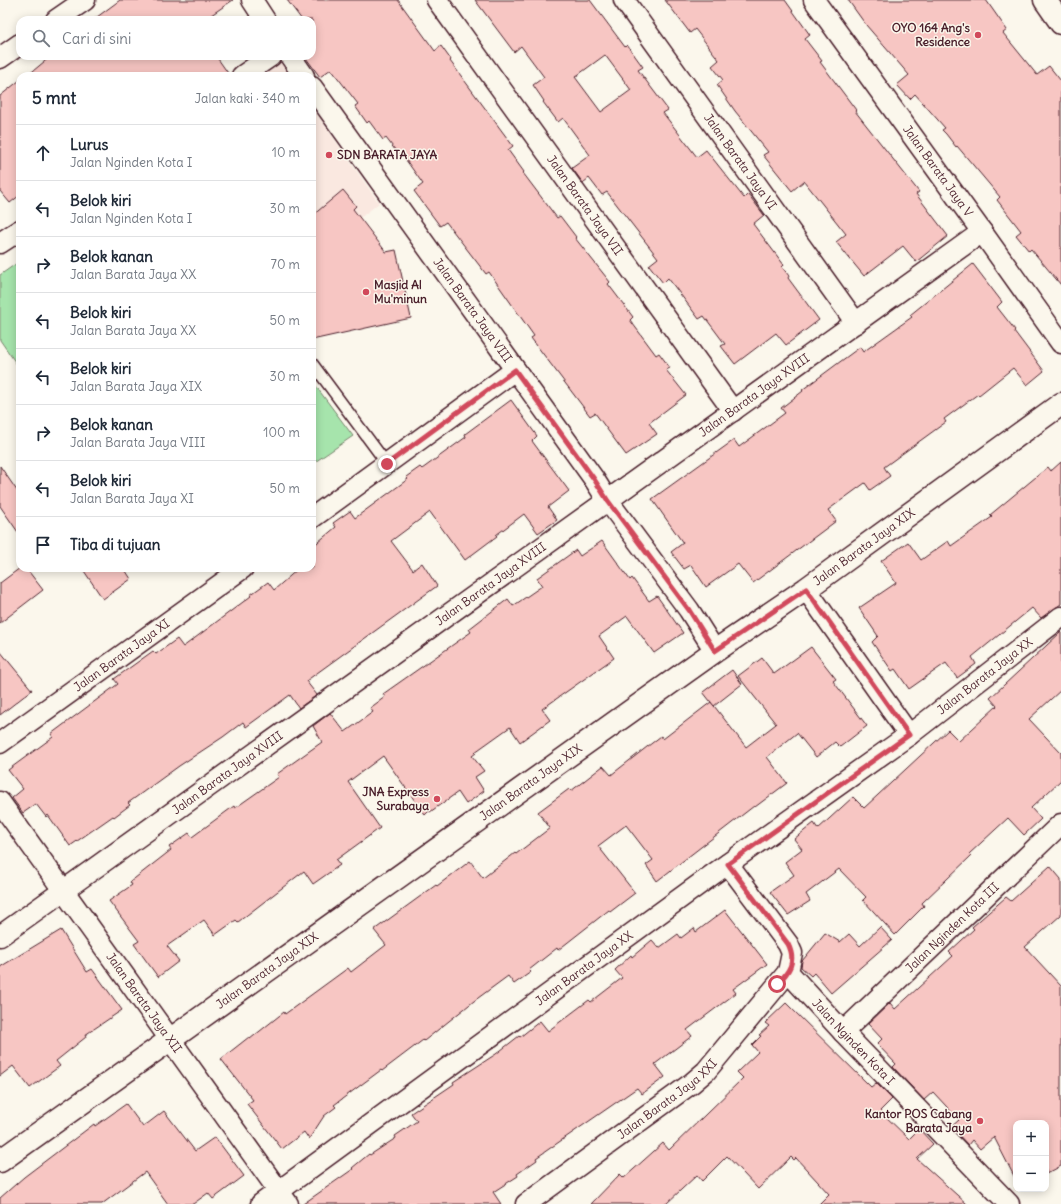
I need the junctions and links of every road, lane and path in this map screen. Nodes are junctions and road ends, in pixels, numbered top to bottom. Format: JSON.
{"nodes":[{"id":1,"x":85,"y":0,"type":"edge"},
{"id":2,"x":252,"y":0,"type":"edge"},
{"id":3,"x":438,"y":0,"type":"edge"},
{"id":4,"x":624,"y":0,"type":"edge"},
{"id":5,"x":814,"y":0,"type":"edge"},
{"id":6,"x":1045,"y":0,"type":"edge"},
{"id":7,"x":62,"y":16,"type":"edge"},
{"id":8,"x":262,"y":16,"type":"edge"},
{"id":9,"x":1061,"y":23,"type":"edge"},
{"id":10,"x":16,"y":47,"type":"edge"},
{"id":11,"x":0,"y":58,"type":"edge"},
{"id":12,"x":266,"y":60,"type":"edge"},
{"id":13,"x":293,"y":60,"type":"edge"},
{"id":14,"x":248,"y":72,"type":"edge"},
{"id":15,"x":301,"y":72,"type":"edge"},
{"id":16,"x":316,"y":93,"type":"edge"},
{"id":17,"x":982,"y":232,"type":"junction"},
{"id":18,"x":16,"y":233,"type":"edge"},
{"id":19,"x":0,"y":243,"type":"edge"},
{"id":20,"x":856,"y":322,"type":"junction"},
{"id":21,"x":1061,"y":343,"type":"edge"},
{"id":22,"x":316,"y":368,"type":"edge"},
{"id":23,"x":515,"y":370,"type":"junction"},
{"id":24,"x":1061,"y":404,"type":"edge"},
{"id":25,"x":733,"y":411,"type":"junction"},
{"id":26,"x":387,"y":464,"type":"junction"},
{"id":27,"x":608,"y":501,"type":"junction"},
{"id":28,"x":316,"y":515,"type":"edge"},
{"id":29,"x":237,"y":572,"type":"edge"},
{"id":30,"x":806,"y":589,"type":"junction"},
{"id":31,"x":1061,"y":617,"type":"edge"},
{"id":32,"x":715,"y":651,"type":"junction"},
{"id":33,"x":909,"y":735,"type":"junction"},
{"id":34,"x":0,"y":743,"type":"edge"},
{"id":35,"x":0,"y":802,"type":"edge"},
{"id":36,"x":1061,"y":824,"type":"edge"},
{"id":37,"x":728,"y":864,"type":"junction"},
{"id":38,"x":63,"y":891,"type":"junction"},
{"id":39,"x":0,"y":936,"type":"edge"},
{"id":40,"x":788,"y":972,"type":"junction"},
{"id":41,"x":843,"y":1032,"type":"junction"},
{"id":42,"x":170,"y":1040,"type":"junction"},
{"id":43,"x":0,"y":1162,"type":"edge"},
{"id":44,"x":283,"y":1198,"type":"edge"},
{"id":45,"x":261,"y":1204,"type":"edge"},
{"id":46,"x":526,"y":1204,"type":"edge"},
{"id":47,"x":1009,"y":1204,"type":"edge"}],
"edges":[{"from":1,"to":7,"type":"street"},
{"from":2,"to":8,"type":"street"},
{"from":3,"to":25,"type":"street","name":"Jalan Barata Jaya VII"},
{"from":4,"to":20,"type":"street","name":"Jalan Barata Jaya VI"},
{"from":5,"to":17,"type":"street","name":"Jalan Barata Jaya V"},
{"from":6,"to":9,"type":"street"},
{"from":10,"to":11,"type":"street"},
{"from":12,"to":14,"type":"street"},
{"from":13,"to":15,"type":"street"},
{"from":16,"to":23,"type":"street","name":"Jalan Barata Jaya VIII"},
{"from":17,"to":20,"type":"street","name":"Jalan Barata Jaya XVIII"},
{"from":17,"to":21,"type":"street","name":"Jalan Barata Jaya V"},
{"from":18,"to":19,"type":"street"},
{"from":20,"to":25,"type":"street","name":"Jalan Barata Jaya XVIII"},
{"from":22,"to":26,"type":"lane"},
{"from":23,"to":26,"type":"street"},
{"from":23,"to":27,"type":"street","name":"Jalan Barata Jaya VIII"},
{"from":24,"to":30,"type":"street","name":"Jalan Barata Jaya XIX"},
{"from":25,"to":27,"type":"street","name":"Jalan Barata Jaya XVIII"},
{"from":26,"to":28,"type":"street"},
{"from":27,"to":32,"type":"street","name":"Jalan Barata Jaya VIII"},
{"from":27,"to":38,"type":"street","name":"Jalan Barata Jaya XVIII"},
{"from":29,"to":34,"type":"street","name":"Jalan Barata Jaya XI"},
{"from":30,"to":32,"type":"street","name":"Jalan Barata Jaya XIX"},
{"from":30,"to":33,"type":"street"},
{"from":31,"to":33,"type":"street","name":"Jalan Barata Jaya XX"},
{"from":32,"to":42,"type":"street","name":"Jalan Barata Jaya XIX"},
{"from":33,"to":37,"type":"street","name":"Jalan Barata Jaya XX"},
{"from":35,"to":38,"type":"street","name":"Jalan Barata Jaya XII"},
{"from":36,"to":41,"type":"street","name":"Jalan Nginden Kota III"},
{"from":37,"to":40,"type":"street"},
{"from":37,"to":44,"type":"street","name":"Jalan Barata Jaya XX"},
{"from":38,"to":39,"type":"street","name":"Jalan Barata Jaya XVIII"},
{"from":38,"to":42,"type":"street","name":"Jalan Barata Jaya XII"},
{"from":40,"to":41,"type":"street","name":"Jalan Nginden Kota I"},
{"from":40,"to":46,"type":"street","name":"Jalan Barata Jaya XXI"},
{"from":41,"to":47,"type":"street","name":"Jalan Nginden Kota I"},
{"from":42,"to":43,"type":"street","name":"Jalan Barata Jaya XIX"},
{"from":42,"to":44,"type":"street","name":"Jalan Barata Jaya XII"},
{"from":44,"to":45,"type":"street","name":"Jalan Barata Jaya XX"}]}
